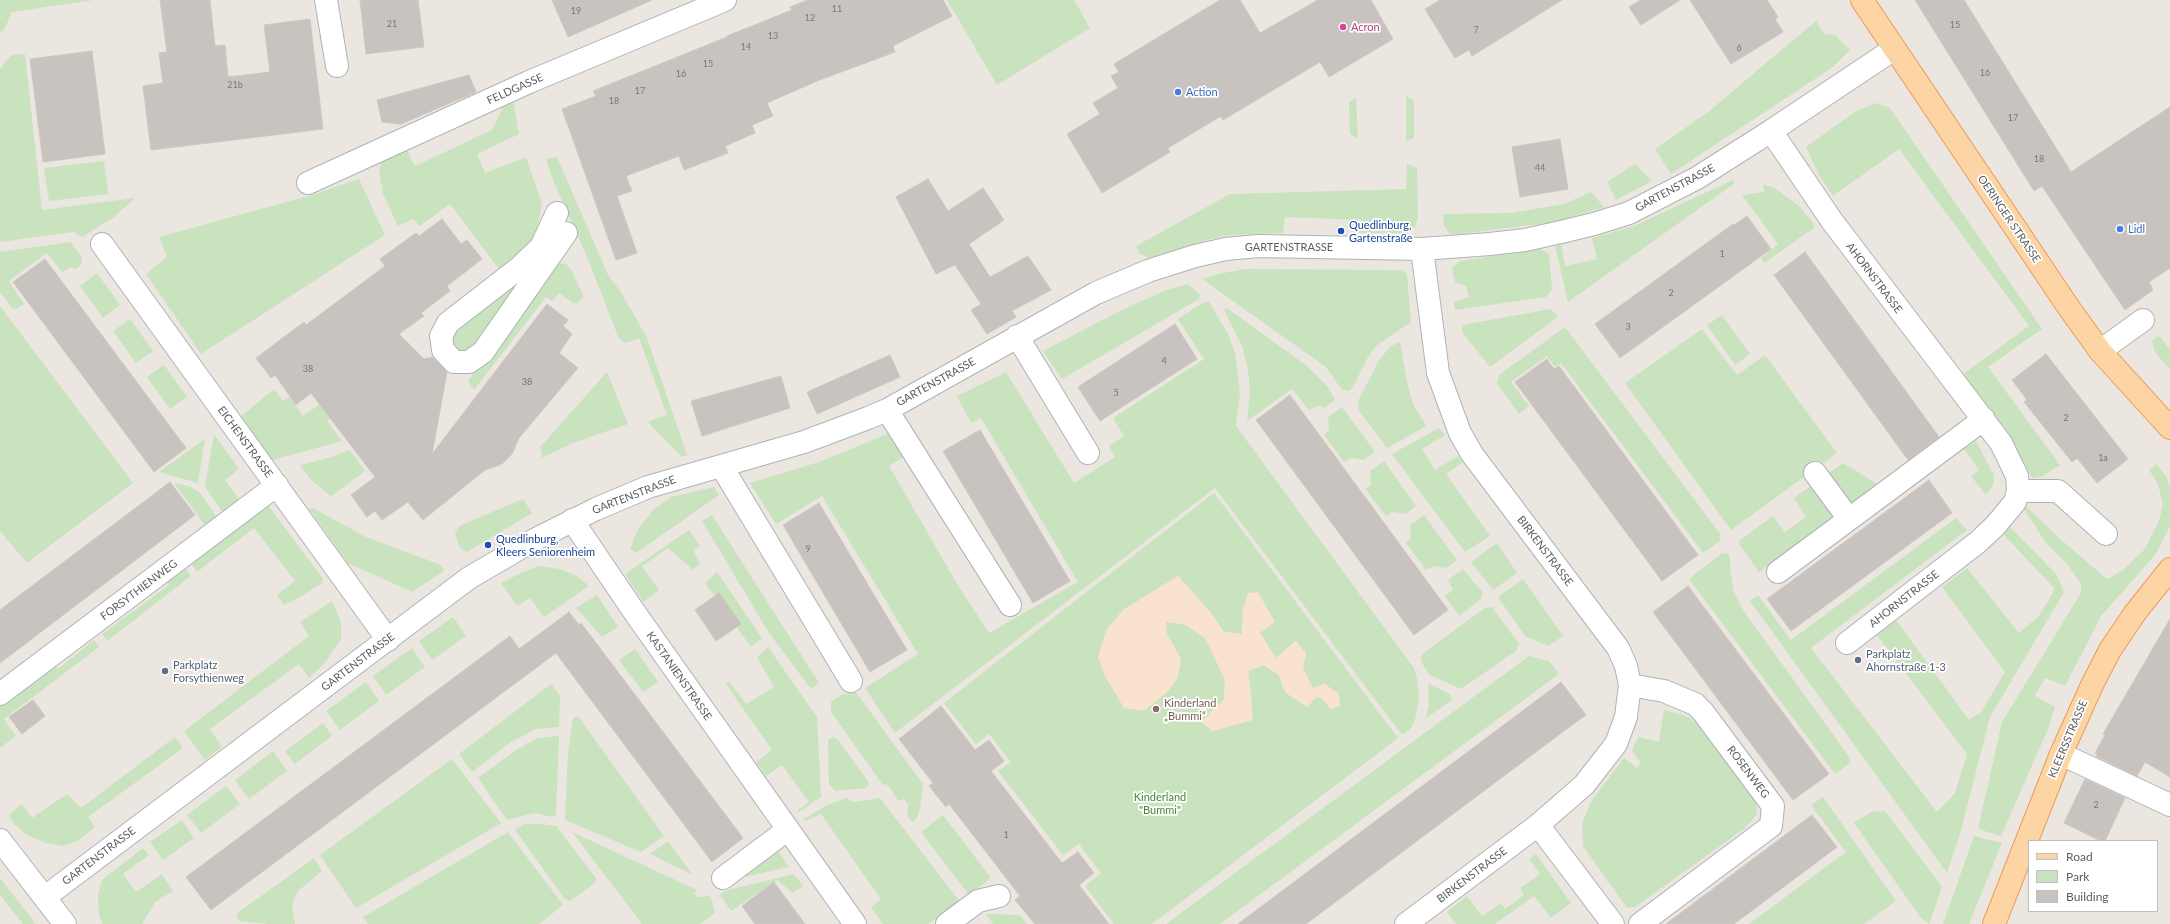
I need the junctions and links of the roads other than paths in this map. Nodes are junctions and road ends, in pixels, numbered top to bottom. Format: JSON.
{"nodes":[{"id":1,"x":326,"y":0,"type":"edge"},
{"id":2,"x":725,"y":0,"type":"edge"},
{"id":3,"x":1862,"y":0,"type":"edge"},
{"id":4,"x":1894,"y":49,"type":"junction"},
{"id":5,"x":337,"y":66,"type":"dead end"},
{"id":6,"x":1771,"y":131,"type":"junction"},
{"id":7,"x":308,"y":183,"type":"dead end"},
{"id":8,"x":557,"y":213,"type":"dead end"},
{"id":9,"x":566,"y":233,"type":"dead end"},
{"id":10,"x":102,"y":244,"type":"dead end"},
{"id":11,"x":1422,"y":249,"type":"junction"},
{"id":12,"x":2143,"y":320,"type":"dead end"},
{"id":13,"x":1017,"y":336,"type":"junction"},
{"id":14,"x":2100,"y":351,"type":"junction"},
{"id":15,"x":887,"y":410,"type":"junction"},
{"id":16,"x":1984,"y":419,"type":"junction"},
{"id":17,"x":2170,"y":428,"type":"edge"},
{"id":18,"x":1088,"y":453,"type":"dead end"},
{"id":19,"x":722,"y":467,"type":"junction"},
{"id":20,"x":1815,"y":473,"type":"dead end"},
{"id":21,"x":277,"y":485,"type":"junction"},
{"id":22,"x":2018,"y":491,"type":"junction"},
{"id":23,"x":1849,"y":519,"type":"junction"},
{"id":24,"x":572,"y":520,"type":"junction"},
{"id":25,"x":2106,"y":534,"type":"dead end"},
{"id":26,"x":2170,"y":569,"type":"edge"},
{"id":27,"x":1778,"y":572,"type":"dead end"},
{"id":28,"x":1010,"y":605,"type":"dead end"},
{"id":29,"x":388,"y":640,"type":"junction"},
{"id":30,"x":1847,"y":643,"type":"dead end"},
{"id":31,"x":851,"y":681,"type":"dead end"},
{"id":32,"x":1630,"y":685,"type":"junction"},
{"id":33,"x":0,"y":694,"type":"edge"},
{"id":34,"x":2061,"y":754,"type":"junction"},
{"id":35,"x":2170,"y":805,"type":"edge"},
{"id":36,"x":1538,"y":825,"type":"junction"},
{"id":37,"x":787,"y":830,"type":"junction"},
{"id":38,"x":0,"y":840,"type":"edge"},
{"id":39,"x":723,"y":878,"type":"dead end"},
{"id":40,"x":999,"y":896,"type":"dead end"},
{"id":41,"x":45,"y":897,"type":"junction"},
{"id":42,"x":65,"y":924,"type":"edge"},
{"id":43,"x":855,"y":924,"type":"edge"},
{"id":44,"x":947,"y":924,"type":"edge"},
{"id":45,"x":1406,"y":924,"type":"edge"},
{"id":46,"x":1613,"y":924,"type":"edge"},
{"id":47,"x":1640,"y":924,"type":"edge"},
{"id":48,"x":1994,"y":924,"type":"edge"}],
"edges":[{"from":1,"to":5,"type":"street"},
{"from":2,"to":7,"type":"street","name":"FELDGASSE"},
{"from":3,"to":4,"type":"main road","name":"OERINGER STRASSE"},
{"from":4,"to":6,"type":"street","name":"GARTENSTRASSE"},
{"from":4,"to":14,"type":"main road","name":"OERINGER STRASSE"},
{"from":6,"to":11,"type":"street","name":"GARTENSTRASSE"},
{"from":6,"to":16,"type":"street","name":"AHORNSTRASSE"},
{"from":8,"to":9,"type":"street"},
{"from":10,"to":21,"type":"street","name":"EICHENSTRASSE"},
{"from":11,"to":13,"type":"street","name":"GARTENSTRASSE"},
{"from":11,"to":32,"type":"street","name":"BIRKENSTRASSE"},
{"from":12,"to":14,"type":"street"},
{"from":13,"to":15,"type":"street","name":"GARTENSTRASSE"},
{"from":13,"to":18,"type":"street"},
{"from":14,"to":17,"type":"main road","name":"OERINGER STRASSE"},
{"from":15,"to":19,"type":"street","name":"GARTENSTRASSE"},
{"from":15,"to":28,"type":"street"},
{"from":16,"to":22,"type":"street","name":"AHORNSTRASSE"},
{"from":16,"to":23,"type":"street"},
{"from":19,"to":24,"type":"street","name":"GARTENSTRASSE"},
{"from":19,"to":31,"type":"street"},
{"from":20,"to":23,"type":"street"},
{"from":21,"to":29,"type":"street","name":"EICHENSTRASSE"},
{"from":21,"to":33,"type":"street","name":"FORSYTHIENWEG"},
{"from":22,"to":25,"type":"street"},
{"from":22,"to":30,"type":"street","name":"AHORNSTRASSE"},
{"from":23,"to":27,"type":"street"},
{"from":24,"to":29,"type":"street","name":"GARTENSTRASSE"},
{"from":24,"to":37,"type":"street","name":"KASTANIENSTRASSE"},
{"from":26,"to":34,"type":"main road","name":"KLEERSSTRASSE"},
{"from":29,"to":41,"type":"street","name":"GARTENSTRASSE"},
{"from":32,"to":36,"type":"street","name":"BIRKENSTRASSE"},
{"from":32,"to":47,"type":"street","name":"ROSENWEG"},
{"from":34,"to":35,"type":"street"},
{"from":34,"to":48,"type":"main road","name":"KLEERSSTRASSE"},
{"from":36,"to":45,"type":"street","name":"BIRKENSTRASSE"},
{"from":36,"to":46,"type":"street"},
{"from":37,"to":39,"type":"street"},
{"from":37,"to":43,"type":"street","name":"KASTANIENSTRASSE"},
{"from":38,"to":41,"type":"street"},
{"from":40,"to":44,"type":"street"},
{"from":41,"to":42,"type":"street"}]}
